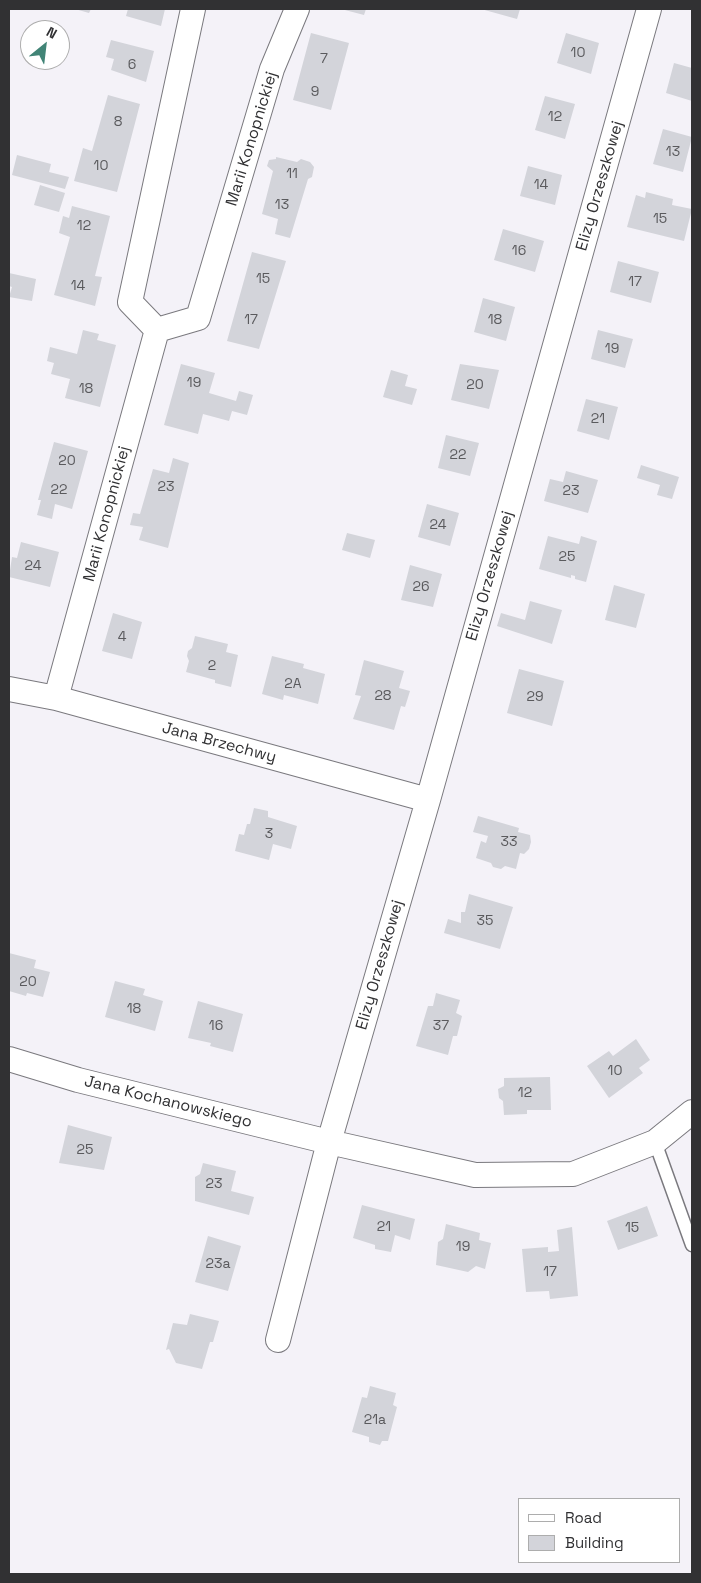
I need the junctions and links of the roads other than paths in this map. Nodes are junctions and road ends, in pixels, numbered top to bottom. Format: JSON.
{"nodes":[{"id":1,"x":194,"y":9,"type":"edge"},
{"id":2,"x":297,"y":9,"type":"edge"},
{"id":3,"x":649,"y":9,"type":"edge"},
{"id":4,"x":157,"y":330,"type":"junction"},
{"id":5,"x":9,"y":689,"type":"edge"},
{"id":6,"x":56,"y":698,"type":"junction"},
{"id":7,"x":428,"y":800,"type":"junction"},
{"id":8,"x":9,"y":1059,"type":"edge"},
{"id":9,"x":692,"y":1112,"type":"edge"},
{"id":10,"x":329,"y":1142,"type":"junction"},
{"id":11,"x":656,"y":1142,"type":"junction"},
{"id":12,"x":692,"y":1245,"type":"edge"},
{"id":13,"x":278,"y":1340,"type":"dead end"}],
"edges":[{"from":1,"to":4,"type":"street"},
{"from":2,"to":4,"type":"street","name":"Marii Konopnickiej"},
{"from":3,"to":7,"type":"street","name":"Elizy Orzeszkowej"},
{"from":4,"to":6,"type":"street","name":"Marii Konopnickiej"},
{"from":5,"to":6,"type":"street","name":"Jana Brzechwy"},
{"from":6,"to":7,"type":"street","name":"Jana Brzechwy"},
{"from":7,"to":10,"type":"street","name":"Elizy Orzeszkowej"},
{"from":8,"to":10,"type":"street","name":"Jana Kochanowskiego"},
{"from":9,"to":11,"type":"street","name":"Jana Kochanowskiego"},
{"from":10,"to":11,"type":"street","name":"Jana Kochanowskiego"},
{"from":10,"to":13,"type":"street"},
{"from":11,"to":12,"type":"lane"}]}
